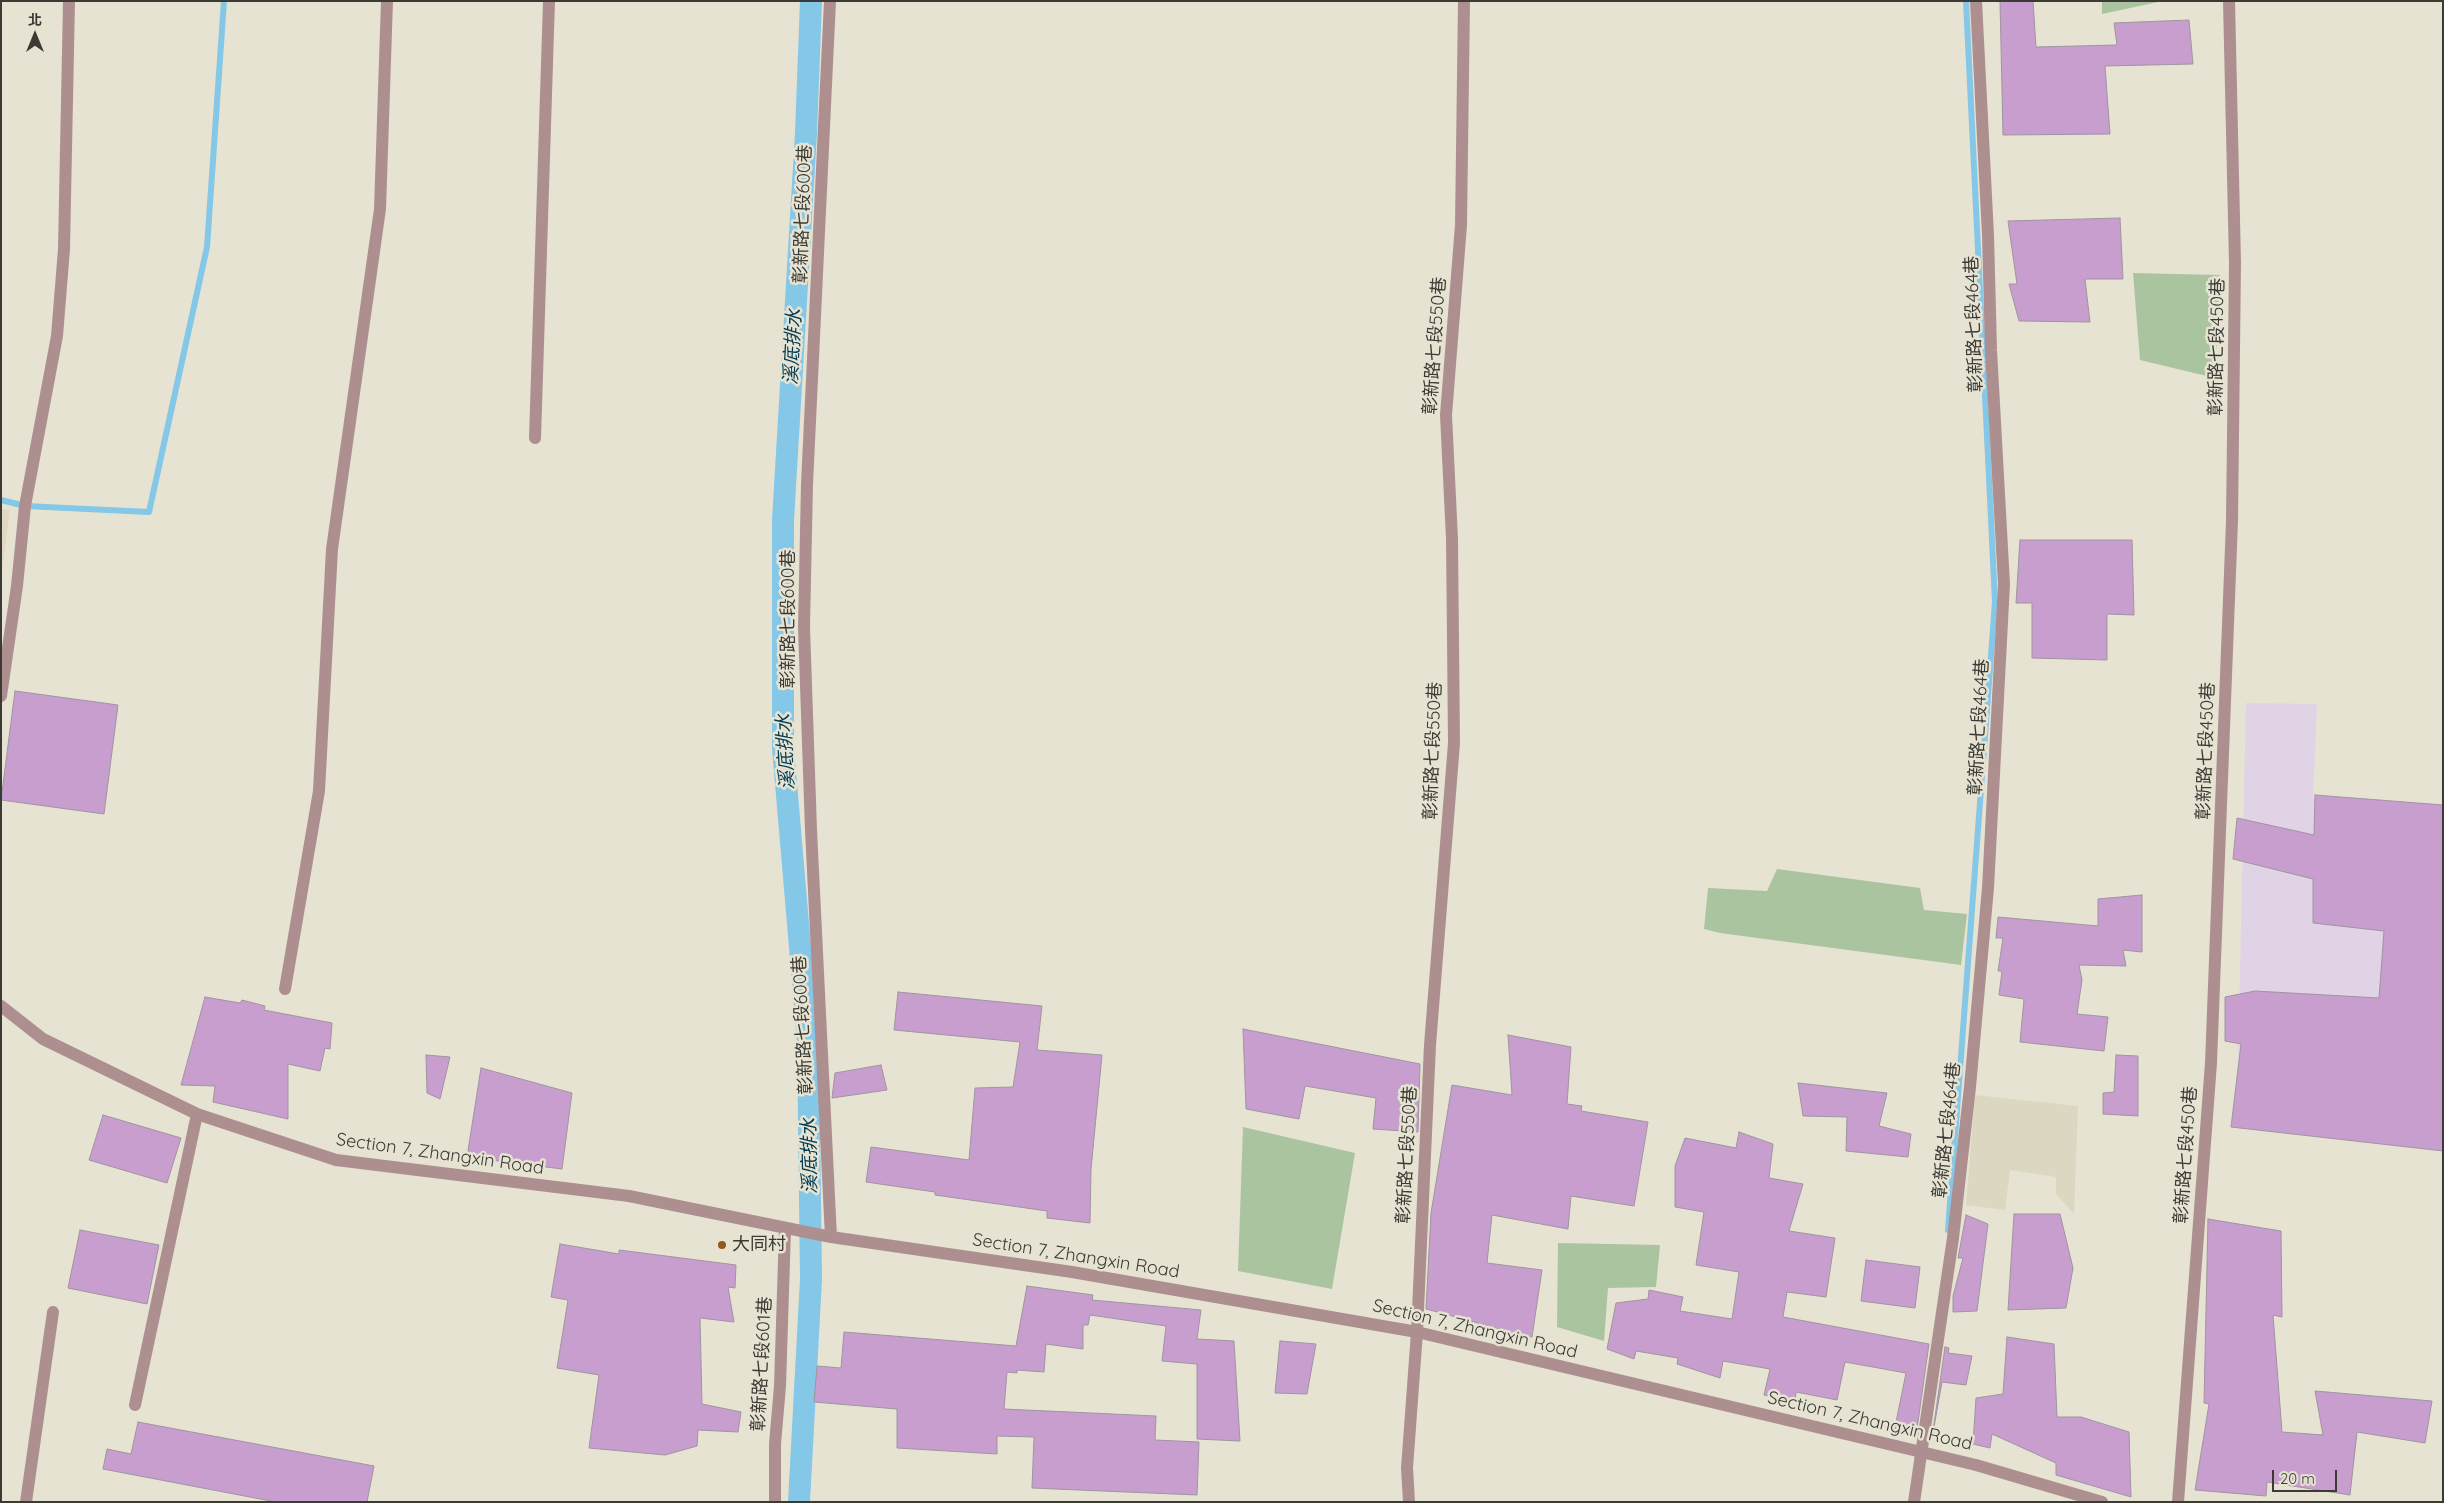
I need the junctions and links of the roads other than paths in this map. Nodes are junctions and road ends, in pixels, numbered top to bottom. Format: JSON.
{"nodes":[{"id":1,"x":69,"y":1,"type":"edge"},
{"id":2,"x":387,"y":1,"type":"edge"},
{"id":3,"x":549,"y":1,"type":"edge"},
{"id":4,"x":830,"y":1,"type":"edge"},
{"id":5,"x":1464,"y":1,"type":"edge"},
{"id":6,"x":1976,"y":1,"type":"edge"},
{"id":7,"x":2229,"y":1,"type":"edge"},
{"id":8,"x":535,"y":438,"type":"dead end"},
{"id":9,"x":1,"y":696,"type":"edge"},
{"id":10,"x":285,"y":989,"type":"dead end"},
{"id":11,"x":1,"y":1006,"type":"edge"},
{"id":12,"x":197,"y":1114,"type":"junction"},
{"id":13,"x":785,"y":1229,"type":"junction"},
{"id":14,"x":831,"y":1237,"type":"junction"},
{"id":15,"x":52,"y":1312,"type":"dead end"},
{"id":16,"x":1417,"y":1332,"type":"junction"},
{"id":17,"x":134,"y":1405,"type":"dead end"},
{"id":18,"x":1920,"y":1452,"type":"junction"},
{"id":19,"x":26,"y":1502,"type":"edge"},
{"id":20,"x":775,"y":1502,"type":"edge"},
{"id":21,"x":1409,"y":1502,"type":"edge"},
{"id":22,"x":1914,"y":1502,"type":"edge"},
{"id":23,"x":2102,"y":1502,"type":"edge"},
{"id":24,"x":2178,"y":1502,"type":"edge"}],
"edges":[{"from":1,"to":9,"type":"street"},
{"from":2,"to":10,"type":"street"},
{"from":3,"to":8,"type":"street"},
{"from":4,"to":14,"type":"street","name":"彰新路七段600巷"},
{"from":5,"to":16,"type":"street","name":"彰新路七段550巷"},
{"from":6,"to":18,"type":"street","name":"彰新路七段464巷"},
{"from":7,"to":24,"type":"street","name":"彰新路七段450巷"},
{"from":11,"to":12,"type":"street","name":"Section 7, Zhangxin Road"},
{"from":12,"to":13,"type":"street","name":"Section 7, Zhangxin Road"},
{"from":12,"to":17,"type":"street"},
{"from":13,"to":14,"type":"street","name":"Section 7, Zhangxin Road"},
{"from":13,"to":20,"type":"street","name":"彰新路七段601巷"},
{"from":14,"to":16,"type":"street","name":"Section 7, Zhangxin Road"},
{"from":15,"to":19,"type":"street"},
{"from":16,"to":18,"type":"street","name":"Section 7, Zhangxin Road"},
{"from":16,"to":21,"type":"street","name":"彰新路七段550巷"},
{"from":18,"to":22,"type":"street","name":"彰新路七段464巷"},
{"from":18,"to":23,"type":"street","name":"Section 7, Zhangxin Road"}]}
